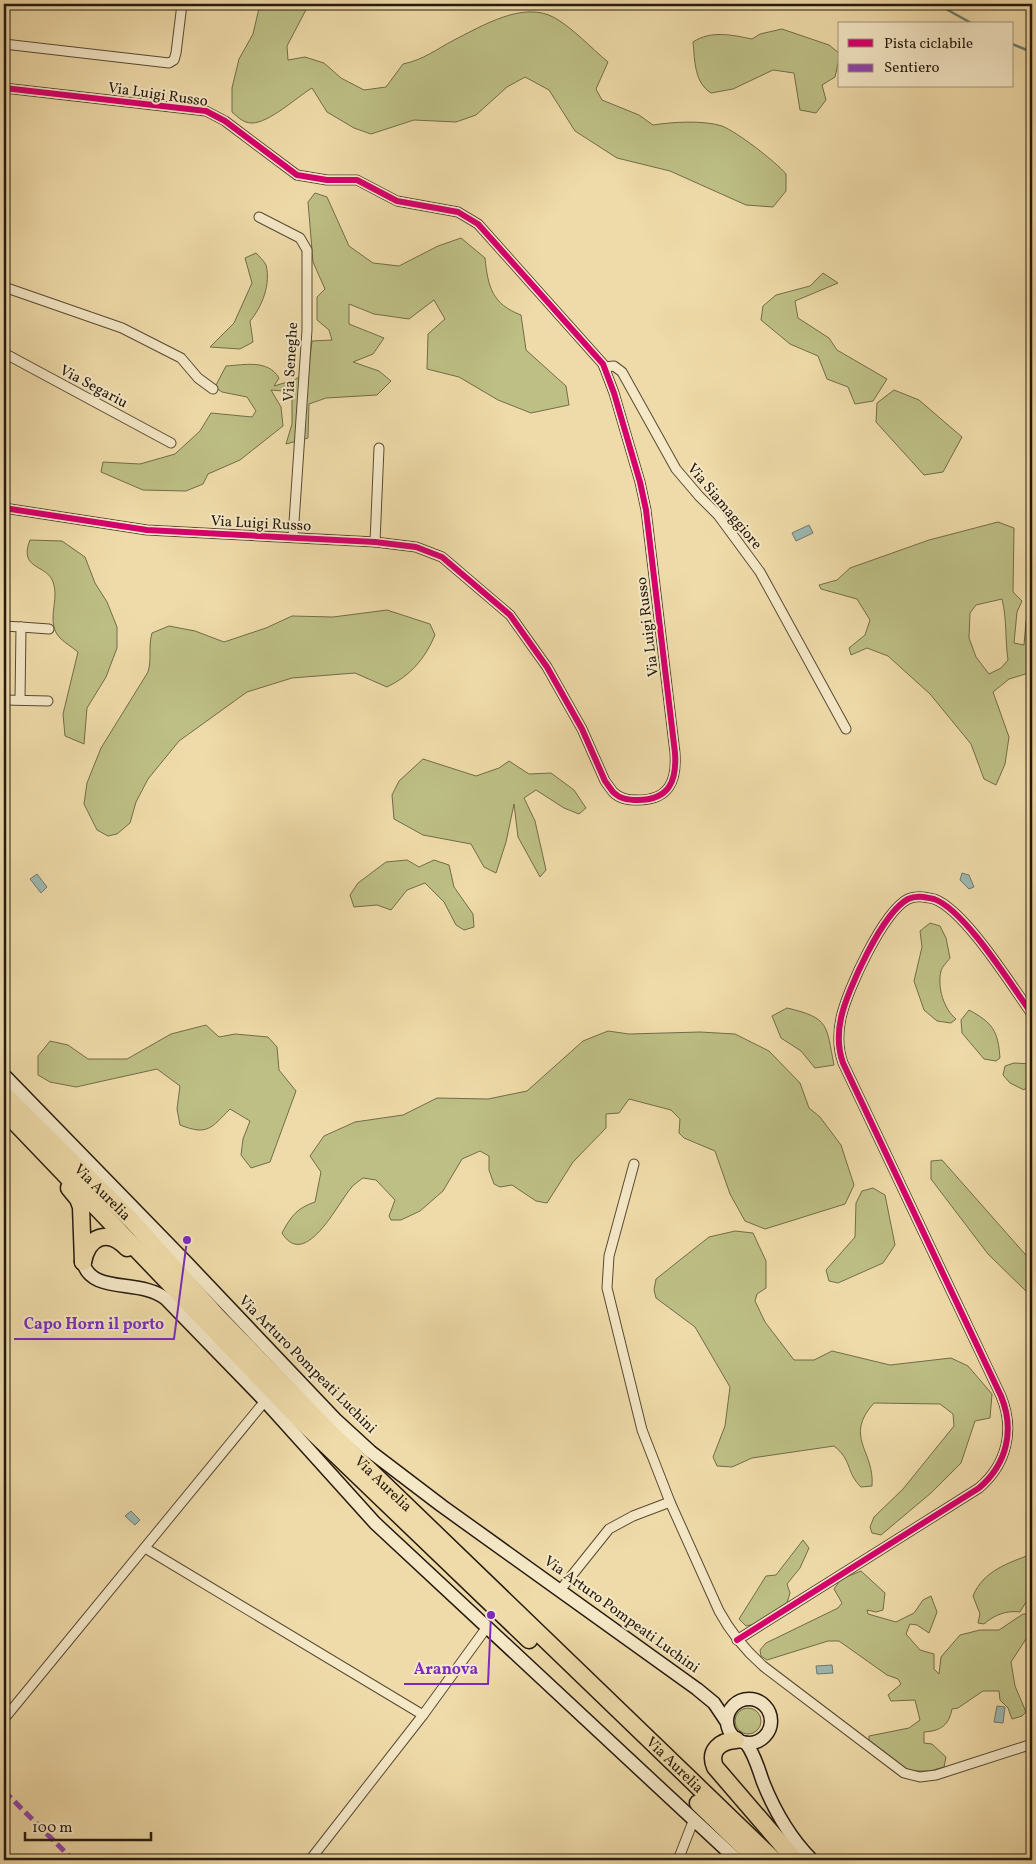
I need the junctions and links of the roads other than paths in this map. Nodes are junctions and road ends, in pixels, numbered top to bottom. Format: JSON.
{"nodes":[{"id":1,"x":182,"y":4,"type":"edge"},
{"id":2,"x":4,"y":44,"type":"edge"},
{"id":3,"x":4,"y":88,"type":"edge"},
{"id":4,"x":259,"y":217,"type":"dead end"},
{"id":5,"x":4,"y":287,"type":"edge"},
{"id":6,"x":4,"y":354,"type":"edge"},
{"id":7,"x":604,"y":367,"type":"junction"},
{"id":8,"x":212,"y":389,"type":"dead end"},
{"id":9,"x":171,"y":443,"type":"dead end"},
{"id":10,"x":379,"y":448,"type":"dead end"},
{"id":11,"x":4,"y":508,"type":"edge"},
{"id":12,"x":293,"y":537,"type":"junction"},
{"id":13,"x":375,"y":542,"type":"junction"},
{"id":14,"x":4,"y":626,"type":"edge"},
{"id":15,"x":21,"y":627,"type":"junction"},
{"id":16,"x":49,"y":629,"type":"dead end"},
{"id":17,"x":4,"y":700,"type":"edge"},
{"id":18,"x":20,"y":700,"type":"junction"},
{"id":19,"x":48,"y":701,"type":"dead end"},
{"id":20,"x":846,"y":729,"type":"dead end"},
{"id":21,"x":1032,"y":1014,"type":"edge"},
{"id":22,"x":4,"y":1075,"type":"edge"},
{"id":23,"x":4,"y":1094,"type":"edge"},
{"id":24,"x":4,"y":1112,"type":"edge"},
{"id":25,"x":26,"y":1134,"type":"junction"},
{"id":26,"x":634,"y":1164,"type":"dead end"},
{"id":27,"x":83,"y":1262,"type":"junction"},
{"id":28,"x":173,"y":1286,"type":"junction"},
{"id":29,"x":265,"y":1401,"type":"junction"},
{"id":30,"x":670,"y":1502,"type":"junction"},
{"id":31,"x":145,"y":1548,"type":"junction"},
{"id":32,"x":561,"y":1589,"type":"junction"},
{"id":33,"x":486,"y":1627,"type":"junction"},
{"id":34,"x":738,"y":1640,"type":"junction"},
{"id":35,"x":697,"y":1688,"type":"junction"},
{"id":36,"x":737,"y":1702,"type":"junction"},
{"id":37,"x":423,"y":1716,"type":"junction"},
{"id":38,"x":4,"y":1719,"type":"edge"},
{"id":39,"x":726,"y":1721,"type":"junction"},
{"id":40,"x":766,"y":1736,"type":"junction"},
{"id":41,"x":741,"y":1742,"type":"junction"},
{"id":42,"x":1032,"y":1744,"type":"edge"},
{"id":43,"x":768,"y":1794,"type":"junction"},
{"id":44,"x":694,"y":1819,"type":"junction"},
{"id":45,"x":310,"y":1860,"type":"edge"},
{"id":46,"x":678,"y":1860,"type":"edge"},
{"id":47,"x":737,"y":1860,"type":"edge"},
{"id":48,"x":757,"y":1860,"type":"edge"},
{"id":49,"x":774,"y":1860,"type":"edge"},
{"id":50,"x":795,"y":1860,"type":"edge"},
{"id":51,"x":812,"y":1860,"type":"edge"}],
"edges":[{"from":1,"to":2,"type":"street"},
{"from":3,"to":7,"type":"street","name":"Via Luigi Russo"},
{"from":4,"to":12,"type":"street","name":"Via Seneghe"},
{"from":5,"to":8,"type":"street"},
{"from":6,"to":9,"type":"street","name":"Via Segariu"},
{"from":7,"to":13,"type":"street","name":"Via Luigi Russo"},
{"from":7,"to":20,"type":"street","name":"Via Siamaggiore"},
{"from":10,"to":13,"type":"street"},
{"from":11,"to":12,"type":"street","name":"Via Luigi Russo"},
{"from":12,"to":13,"type":"street","name":"Via Luigi Russo"},
{"from":14,"to":15,"type":"street"},
{"from":15,"to":16,"type":"street"},
{"from":15,"to":18,"type":"street"},
{"from":17,"to":18,"type":"street"},
{"from":18,"to":19,"type":"street"},
{"from":21,"to":34,"type":"street"},
{"from":22,"to":32,"type":"street","name":"Via Arturo Pompeati Luchini"},
{"from":23,"to":49,"type":"highway","name":"Via Aurelia"},
{"from":24,"to":25,"type":"highway","name":"Via Aurelia"},
{"from":25,"to":27,"type":"highway"},
{"from":25,"to":28,"type":"highway","name":"Via Aurelia"},
{"from":26,"to":30,"type":"street"},
{"from":27,"to":28,"type":"highway"},
{"from":27,"to":29,"type":"street"},
{"from":28,"to":48,"type":"highway","name":"Via Aurelia"},
{"from":29,"to":31,"type":"street"},
{"from":29,"to":33,"type":"street"},
{"from":30,"to":32,"type":"street"},
{"from":30,"to":34,"type":"street"},
{"from":31,"to":37,"type":"street"},
{"from":31,"to":38,"type":"street"},
{"from":32,"to":35,"type":"street","name":"Via Arturo Pompeati Luchini"},
{"from":33,"to":37,"type":"street"},
{"from":33,"to":44,"type":"street"},
{"from":34,"to":42,"type":"street"},
{"from":35,"to":36,"type":"street","name":"Via Arturo Pompeati Luchini"},
{"from":35,"to":39,"type":"street","name":"Via Arturo Pompeati Luchini"},
{"from":36,"to":39,"type":"street"},
{"from":36,"to":40,"type":"street"},
{"from":37,"to":45,"type":"street"},
{"from":39,"to":41,"type":"street"},
{"from":40,"to":41,"type":"street"},
{"from":40,"to":43,"type":"street"},
{"from":41,"to":43,"type":"street"},
{"from":41,"to":50,"type":"highway"},
{"from":43,"to":51,"type":"street"},
{"from":44,"to":46,"type":"street"},
{"from":44,"to":47,"type":"street"}]}
